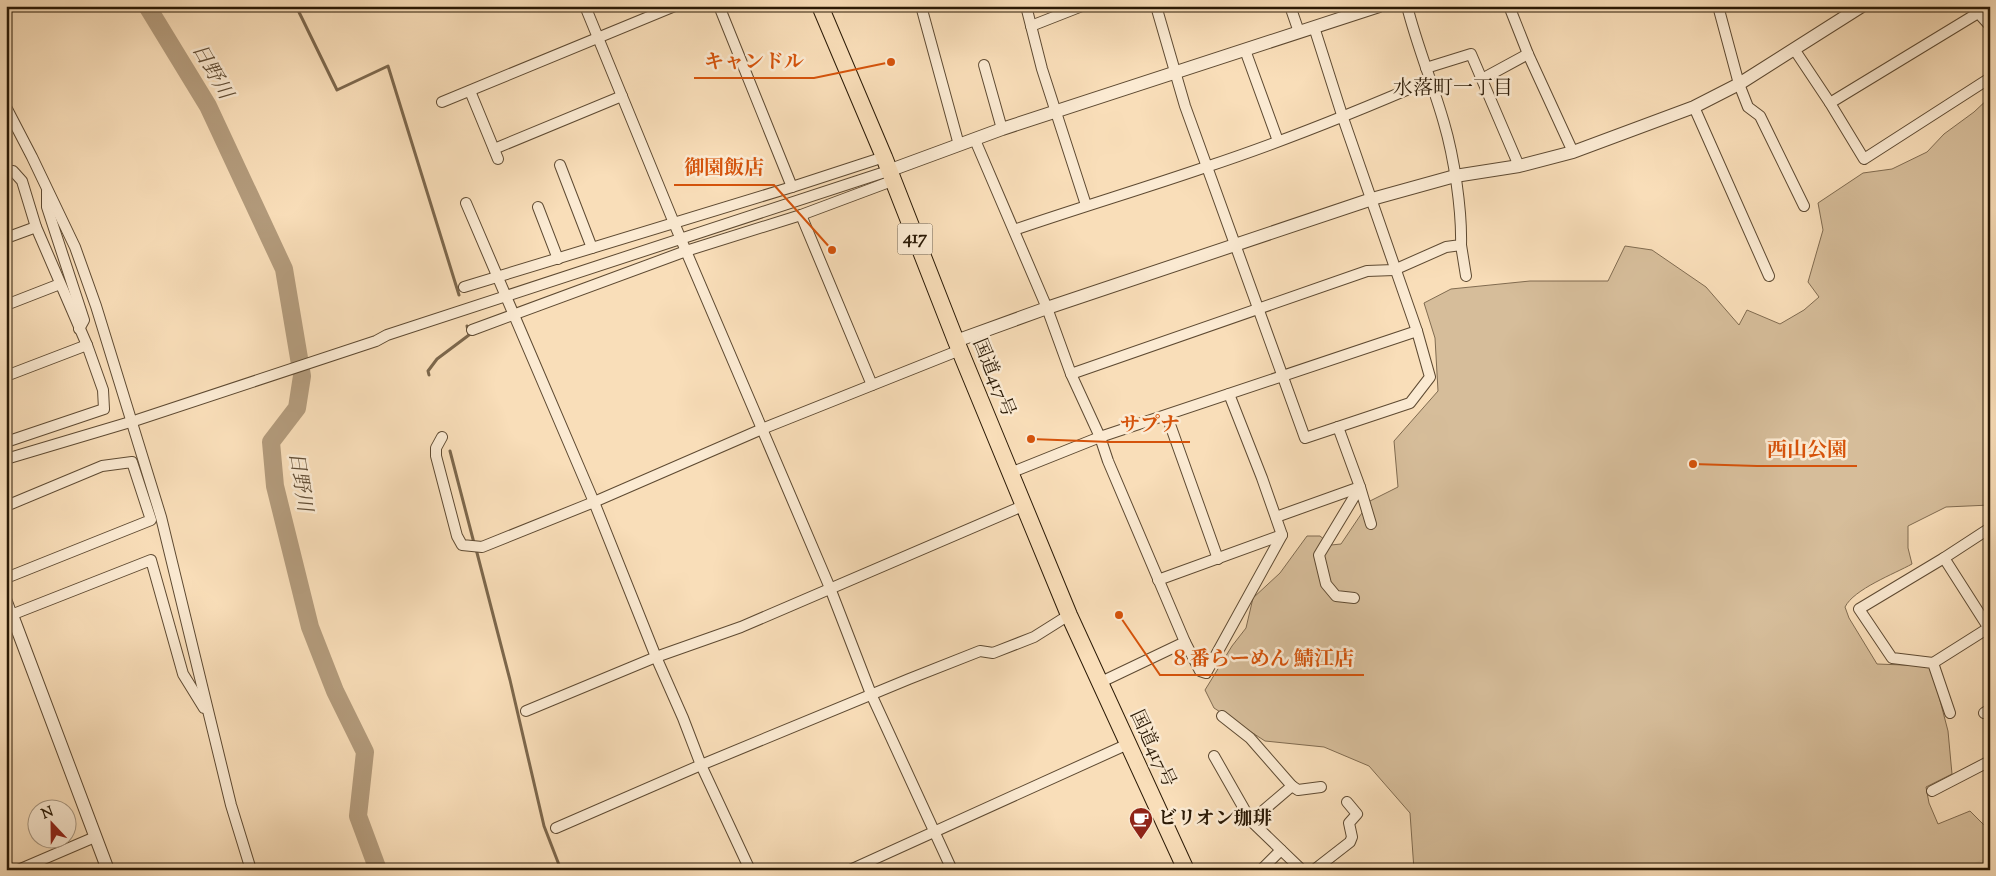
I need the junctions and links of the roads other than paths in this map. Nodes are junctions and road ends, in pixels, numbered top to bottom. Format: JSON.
{"nodes":[{"id":1,"x":586,"y":6,"type":"edge"},
{"id":2,"x":675,"y":6,"type":"edge"},
{"id":3,"x":719,"y":6,"type":"edge"},
{"id":4,"x":820,"y":6,"type":"edge"},
{"id":5,"x":920,"y":6,"type":"edge"},
{"id":6,"x":1026,"y":6,"type":"edge"},
{"id":7,"x":1082,"y":6,"type":"edge"},
{"id":8,"x":1156,"y":6,"type":"edge"},
{"id":9,"x":1290,"y":6,"type":"edge"},
{"id":10,"x":1379,"y":6,"type":"edge"},
{"id":11,"x":1407,"y":6,"type":"edge"},
{"id":12,"x":1509,"y":6,"type":"edge"},
{"id":13,"x":1718,"y":6,"type":"edge"},
{"id":14,"x":1862,"y":6,"type":"edge"},
{"id":15,"x":1975,"y":10,"type":"edge"},
{"id":16,"x":1031,"y":26,"type":"junction"},
{"id":17,"x":1990,"y":26,"type":"edge"},
{"id":18,"x":1314,"y":27,"type":"junction"},
{"id":19,"x":1299,"y":32,"type":"junction"},
{"id":20,"x":598,"y":38,"type":"junction"},
{"id":21,"x":1245,"y":50,"type":"junction"},
{"id":22,"x":1794,"y":50,"type":"junction"},
{"id":23,"x":1528,"y":54,"type":"junction"},
{"id":24,"x":984,"y":65,"type":"dead end"},
{"id":25,"x":1426,"y":68,"type":"junction"},
{"id":26,"x":1175,"y":73,"type":"junction"},
{"id":27,"x":1990,"y":78,"type":"edge"},
{"id":28,"x":1482,"y":79,"type":"junction"},
{"id":29,"x":1430,"y":80,"type":"junction"},
{"id":30,"x":1739,"y":84,"type":"junction"},
{"id":31,"x":470,"y":91,"type":"junction"},
{"id":32,"x":622,"y":96,"type":"junction"},
{"id":33,"x":442,"y":102,"type":"dead end"},
{"id":34,"x":1830,"y":103,"type":"junction"},
{"id":35,"x":6,"y":107,"type":"edge"},
{"id":36,"x":1694,"y":107,"type":"junction"},
{"id":37,"x":1056,"y":111,"type":"junction"},
{"id":38,"x":1343,"y":118,"type":"junction"},
{"id":39,"x":1002,"y":129,"type":"junction"},
{"id":40,"x":975,"y":140,"type":"junction"},
{"id":41,"x":1278,"y":141,"type":"junction"},
{"id":42,"x":959,"y":145,"type":"junction"},
{"id":43,"x":494,"y":149,"type":"junction"},
{"id":44,"x":1573,"y":152,"type":"junction"},
{"id":45,"x":498,"y":159,"type":"dead end"},
{"id":46,"x":560,"y":165,"type":"dead end"},
{"id":47,"x":1519,"y":166,"type":"junction"},
{"id":48,"x":1207,"y":167,"type":"junction"},
{"id":49,"x":888,"y":170,"type":"junction"},
{"id":50,"x":6,"y":172,"type":"edge"},
{"id":51,"x":1455,"y":176,"type":"junction"},
{"id":52,"x":792,"y":187,"type":"junction"},
{"id":53,"x":47,"y":188,"type":"junction"},
{"id":54,"x":1372,"y":200,"type":"junction"},
{"id":55,"x":466,"y":203,"type":"dead end"},
{"id":56,"x":1086,"y":205,"type":"junction"},
{"id":57,"x":1804,"y":206,"type":"dead end"},
{"id":58,"x":538,"y":207,"type":"dead end"},
{"id":59,"x":801,"y":215,"type":"junction"},
{"id":60,"x":674,"y":223,"type":"junction"},
{"id":61,"x":36,"y":227,"type":"junction"},
{"id":62,"x":1014,"y":230,"type":"junction"},
{"id":63,"x":6,"y":238,"type":"edge"},
{"id":64,"x":681,"y":239,"type":"junction"},
{"id":65,"x":1461,"y":245,"type":"junction"},
{"id":66,"x":1237,"y":246,"type":"junction"},
{"id":67,"x":592,"y":248,"type":"junction"},
{"id":68,"x":686,"y":251,"type":"junction"},
{"id":69,"x":558,"y":259,"type":"junction"},
{"id":70,"x":1394,"y":270,"type":"junction"},
{"id":71,"x":1466,"y":276,"type":"dead end"},
{"id":72,"x":1769,"y":276,"type":"dead end"},
{"id":73,"x":497,"y":277,"type":"junction"},
{"id":74,"x":60,"y":284,"type":"junction"},
{"id":75,"x":464,"y":287,"type":"dead end"},
{"id":76,"x":506,"y":296,"type":"junction"},
{"id":77,"x":6,"y":305,"type":"edge"},
{"id":78,"x":1047,"y":308,"type":"junction"},
{"id":79,"x":1259,"y":310,"type":"junction"},
{"id":80,"x":514,"y":315,"type":"junction"},
{"id":81,"x":79,"y":328,"type":"junction"},
{"id":82,"x":472,"y":330,"type":"dead end"},
{"id":83,"x":1417,"y":331,"type":"junction"},
{"id":84,"x":87,"y":345,"type":"junction"},
{"id":85,"x":958,"y":346,"type":"junction"},
{"id":86,"x":1071,"y":374,"type":"junction"},
{"id":87,"x":1284,"y":375,"type":"junction"},
{"id":88,"x":6,"y":376,"type":"edge"},
{"id":89,"x":872,"y":385,"type":"junction"},
{"id":90,"x":1229,"y":394,"type":"junction"},
{"id":91,"x":1167,"y":416,"type":"junction"},
{"id":92,"x":134,"y":421,"type":"junction"},
{"id":93,"x":1338,"y":427,"type":"junction"},
{"id":94,"x":762,"y":429,"type":"junction"},
{"id":95,"x":442,"y":437,"type":"dead end"},
{"id":96,"x":1100,"y":437,"type":"junction"},
{"id":97,"x":6,"y":442,"type":"edge"},
{"id":98,"x":6,"y":460,"type":"edge"},
{"id":99,"x":1010,"y":473,"type":"junction"},
{"id":100,"x":1360,"y":487,"type":"junction"},
{"id":101,"x":594,"y":502,"type":"junction"},
{"id":102,"x":6,"y":506,"type":"edge"},
{"id":103,"x":1024,"y":506,"type":"junction"},
{"id":104,"x":1276,"y":517,"type":"junction"},
{"id":105,"x":1371,"y":524,"type":"dead end"},
{"id":106,"x":1990,"y":528,"type":"edge"},
{"id":107,"x":1282,"y":535,"type":"junction"},
{"id":108,"x":1944,"y":558,"type":"junction"},
{"id":109,"x":1218,"y":559,"type":"junction"},
{"id":110,"x":6,"y":578,"type":"edge"},
{"id":111,"x":1158,"y":580,"type":"junction"},
{"id":112,"x":830,"y":588,"type":"junction"},
{"id":113,"x":1354,"y":598,"type":"dead end"},
{"id":114,"x":6,"y":599,"type":"edge"},
{"id":115,"x":1069,"y":615,"type":"junction"},
{"id":116,"x":9,"y":616,"type":"edge"},
{"id":117,"x":1989,"y":628,"type":"edge"},
{"id":118,"x":1185,"y":642,"type":"junction"},
{"id":119,"x":656,"y":657,"type":"junction"},
{"id":120,"x":1933,"y":663,"type":"junction"},
{"id":121,"x":1099,"y":683,"type":"junction"},
{"id":122,"x":871,"y":694,"type":"junction"},
{"id":123,"x":526,"y":711,"type":"dead end"},
{"id":124,"x":1950,"y":713,"type":"dead end"},
{"id":125,"x":209,"y":716,"type":"junction"},
{"id":126,"x":1222,"y":716,"type":"dead end"},
{"id":127,"x":1128,"y":744,"type":"junction"},
{"id":128,"x":1214,"y":756,"type":"dead end"},
{"id":129,"x":1990,"y":761,"type":"edge"},
{"id":130,"x":701,"y":765,"type":"junction"},
{"id":131,"x":1292,"y":786,"type":"junction"},
{"id":132,"x":1321,"y":787,"type":"dead end"},
{"id":133,"x":1932,"y":791,"type":"dead end"},
{"id":134,"x":1347,"y":802,"type":"dead end"},
{"id":135,"x":1251,"y":821,"type":"junction"},
{"id":136,"x":556,"y":828,"type":"dead end"},
{"id":137,"x":934,"y":831,"type":"junction"},
{"id":138,"x":95,"y":837,"type":"junction"},
{"id":139,"x":1281,"y":850,"type":"junction"},
{"id":140,"x":18,"y":870,"type":"edge"},
{"id":141,"x":108,"y":870,"type":"edge"},
{"id":142,"x":251,"y":870,"type":"edge"},
{"id":143,"x":750,"y":870,"type":"edge"},
{"id":144,"x":850,"y":870,"type":"edge"},
{"id":145,"x":952,"y":870,"type":"edge"},
{"id":146,"x":1186,"y":870,"type":"edge"},
{"id":147,"x":1260,"y":870,"type":"edge"},
{"id":148,"x":1302,"y":870,"type":"edge"},
{"id":149,"x":1314,"y":870,"type":"edge"}],
"edges":[{"from":1,"to":20,"type":"street"},
{"from":2,"to":20,"type":"street"},
{"from":3,"to":52,"type":"street"},
{"from":4,"to":49,"type":"highway","name":"国道417号","number":"417"},
{"from":5,"to":42,"type":"street"},
{"from":6,"to":16,"type":"street"},
{"from":7,"to":16,"type":"street"},
{"from":8,"to":26,"type":"street"},
{"from":9,"to":19,"type":"street"},
{"from":10,"to":18,"type":"street"},
{"from":11,"to":25,"type":"street"},
{"from":12,"to":23,"type":"street"},
{"from":13,"to":30,"type":"street"},
{"from":14,"to":22,"type":"street"},
{"from":15,"to":17,"type":"street"},
{"from":15,"to":34,"type":"street"},
{"from":16,"to":37,"type":"street"},
{"from":18,"to":19,"type":"street"},
{"from":18,"to":38,"type":"street"},
{"from":19,"to":21,"type":"street"},
{"from":20,"to":31,"type":"street"},
{"from":20,"to":32,"type":"street"},
{"from":21,"to":26,"type":"street"},
{"from":21,"to":41,"type":"street"},
{"from":22,"to":30,"type":"street"},
{"from":22,"to":34,"type":"street"},
{"from":23,"to":28,"type":"street"},
{"from":23,"to":44,"type":"street"},
{"from":24,"to":39,"type":"street"},
{"from":25,"to":28,"type":"street"},
{"from":25,"to":29,"type":"street"},
{"from":26,"to":37,"type":"street"},
{"from":26,"to":48,"type":"street"},
{"from":27,"to":34,"type":"street"},
{"from":28,"to":47,"type":"street"},
{"from":29,"to":38,"type":"street"},
{"from":29,"to":51,"type":"street"},
{"from":30,"to":36,"type":"street"},
{"from":30,"to":57,"type":"street"},
{"from":31,"to":33,"type":"street"},
{"from":31,"to":43,"type":"street"},
{"from":32,"to":43,"type":"street"},
{"from":32,"to":60,"type":"street"},
{"from":35,"to":53,"type":"street"},
{"from":36,"to":44,"type":"street"},
{"from":36,"to":72,"type":"street"},
{"from":37,"to":39,"type":"street"},
{"from":37,"to":56,"type":"street"},
{"from":38,"to":41,"type":"street"},
{"from":38,"to":54,"type":"street"},
{"from":39,"to":40,"type":"street"},
{"from":40,"to":42,"type":"street"},
{"from":40,"to":62,"type":"street"},
{"from":41,"to":48,"type":"street"},
{"from":42,"to":49,"type":"street"},
{"from":43,"to":45,"type":"street"},
{"from":44,"to":47,"type":"street"},
{"from":46,"to":67,"type":"street"},
{"from":47,"to":51,"type":"street"},
{"from":48,"to":56,"type":"street"},
{"from":48,"to":66,"type":"street"},
{"from":49,"to":52,"type":"street"},
{"from":49,"to":59,"type":"street"},
{"from":49,"to":64,"type":"street"},
{"from":49,"to":85,"type":"highway","name":"国道417号","number":"417"},
{"from":50,"to":61,"type":"street"},
{"from":51,"to":54,"type":"street"},
{"from":51,"to":65,"type":"street"},
{"from":52,"to":60,"type":"street"},
{"from":53,"to":81,"type":"street"},
{"from":53,"to":92,"type":"street"},
{"from":54,"to":66,"type":"street"},
{"from":54,"to":70,"type":"street"},
{"from":55,"to":73,"type":"street"},
{"from":56,"to":62,"type":"street"},
{"from":58,"to":69,"type":"street"},
{"from":59,"to":68,"type":"street"},
{"from":59,"to":89,"type":"street"},
{"from":60,"to":64,"type":"street"},
{"from":60,"to":67,"type":"street"},
{"from":61,"to":63,"type":"street"},
{"from":61,"to":74,"type":"street"},
{"from":62,"to":78,"type":"street"},
{"from":64,"to":68,"type":"street"},
{"from":64,"to":76,"type":"street"},
{"from":65,"to":70,"type":"street"},
{"from":65,"to":71,"type":"street"},
{"from":66,"to":78,"type":"street"},
{"from":66,"to":79,"type":"street"},
{"from":67,"to":69,"type":"street"},
{"from":68,"to":80,"type":"street"},
{"from":68,"to":94,"type":"street"},
{"from":69,"to":73,"type":"street"},
{"from":70,"to":79,"type":"street"},
{"from":70,"to":83,"type":"street"},
{"from":73,"to":75,"type":"street"},
{"from":73,"to":76,"type":"street"},
{"from":74,"to":77,"type":"street"},
{"from":74,"to":81,"type":"street"},
{"from":76,"to":80,"type":"street"},
{"from":76,"to":92,"type":"street"},
{"from":78,"to":85,"type":"street"},
{"from":78,"to":86,"type":"street"},
{"from":79,"to":86,"type":"street"},
{"from":79,"to":87,"type":"street"},
{"from":80,"to":82,"type":"street"},
{"from":80,"to":101,"type":"street"},
{"from":81,"to":84,"type":"street"},
{"from":83,"to":87,"type":"street"},
{"from":83,"to":93,"type":"street"},
{"from":84,"to":88,"type":"street"},
{"from":84,"to":97,"type":"street"},
{"from":85,"to":89,"type":"street"},
{"from":85,"to":99,"type":"highway","name":"国道417号","number":"417"},
{"from":86,"to":96,"type":"street"},
{"from":87,"to":90,"type":"street"},
{"from":87,"to":93,"type":"street"},
{"from":89,"to":94,"type":"street"},
{"from":90,"to":91,"type":"street"},
{"from":90,"to":104,"type":"street"},
{"from":91,"to":96,"type":"street"},
{"from":91,"to":109,"type":"street"},
{"from":92,"to":98,"type":"street"},
{"from":92,"to":125,"type":"street"},
{"from":93,"to":100,"type":"street"},
{"from":94,"to":101,"type":"street"},
{"from":94,"to":112,"type":"street"},
{"from":95,"to":101,"type":"street"},
{"from":96,"to":99,"type":"street"},
{"from":96,"to":111,"type":"street"},
{"from":99,"to":103,"type":"highway","name":"国道417号","number":"417"},
{"from":100,"to":104,"type":"street"},
{"from":100,"to":105,"type":"street"},
{"from":100,"to":113,"type":"street"},
{"from":101,"to":119,"type":"street"},
{"from":102,"to":110,"type":"street"},
{"from":103,"to":112,"type":"street"},
{"from":103,"to":115,"type":"highway","name":"国道417号","number":"417"},
{"from":104,"to":107,"type":"street"},
{"from":106,"to":108,"type":"street"},
{"from":107,"to":109,"type":"street"},
{"from":107,"to":118,"type":"street"},
{"from":108,"to":117,"type":"street"},
{"from":108,"to":120,"type":"street"},
{"from":109,"to":111,"type":"street"},
{"from":111,"to":118,"type":"street"},
{"from":112,"to":119,"type":"street"},
{"from":112,"to":122,"type":"street"},
{"from":114,"to":116,"type":"street"},
{"from":115,"to":121,"type":"highway","name":"国道417号","number":"417"},
{"from":115,"to":122,"type":"street"},
{"from":116,"to":125,"type":"street"},
{"from":116,"to":138,"type":"street"},
{"from":117,"to":120,"type":"street"},
{"from":118,"to":121,"type":"street"},
{"from":119,"to":123,"type":"street"},
{"from":119,"to":130,"type":"street"},
{"from":120,"to":124,"type":"street"},
{"from":121,"to":127,"type":"highway","name":"国道417号","number":"417"},
{"from":122,"to":130,"type":"street"},
{"from":122,"to":137,"type":"street"},
{"from":125,"to":142,"type":"street"},
{"from":126,"to":131,"type":"street"},
{"from":127,"to":137,"type":"street"},
{"from":127,"to":146,"type":"highway","name":"国道417号","number":"417"},
{"from":128,"to":135,"type":"street"},
{"from":129,"to":133,"type":"street"},
{"from":130,"to":136,"type":"street"},
{"from":130,"to":143,"type":"street"},
{"from":131,"to":132,"type":"street"},
{"from":131,"to":135,"type":"street"},
{"from":134,"to":149,"type":"street"},
{"from":135,"to":139,"type":"street"},
{"from":137,"to":144,"type":"street"},
{"from":137,"to":145,"type":"street"},
{"from":138,"to":140,"type":"street"},
{"from":138,"to":141,"type":"street"},
{"from":139,"to":147,"type":"street"},
{"from":139,"to":148,"type":"street"}]}
